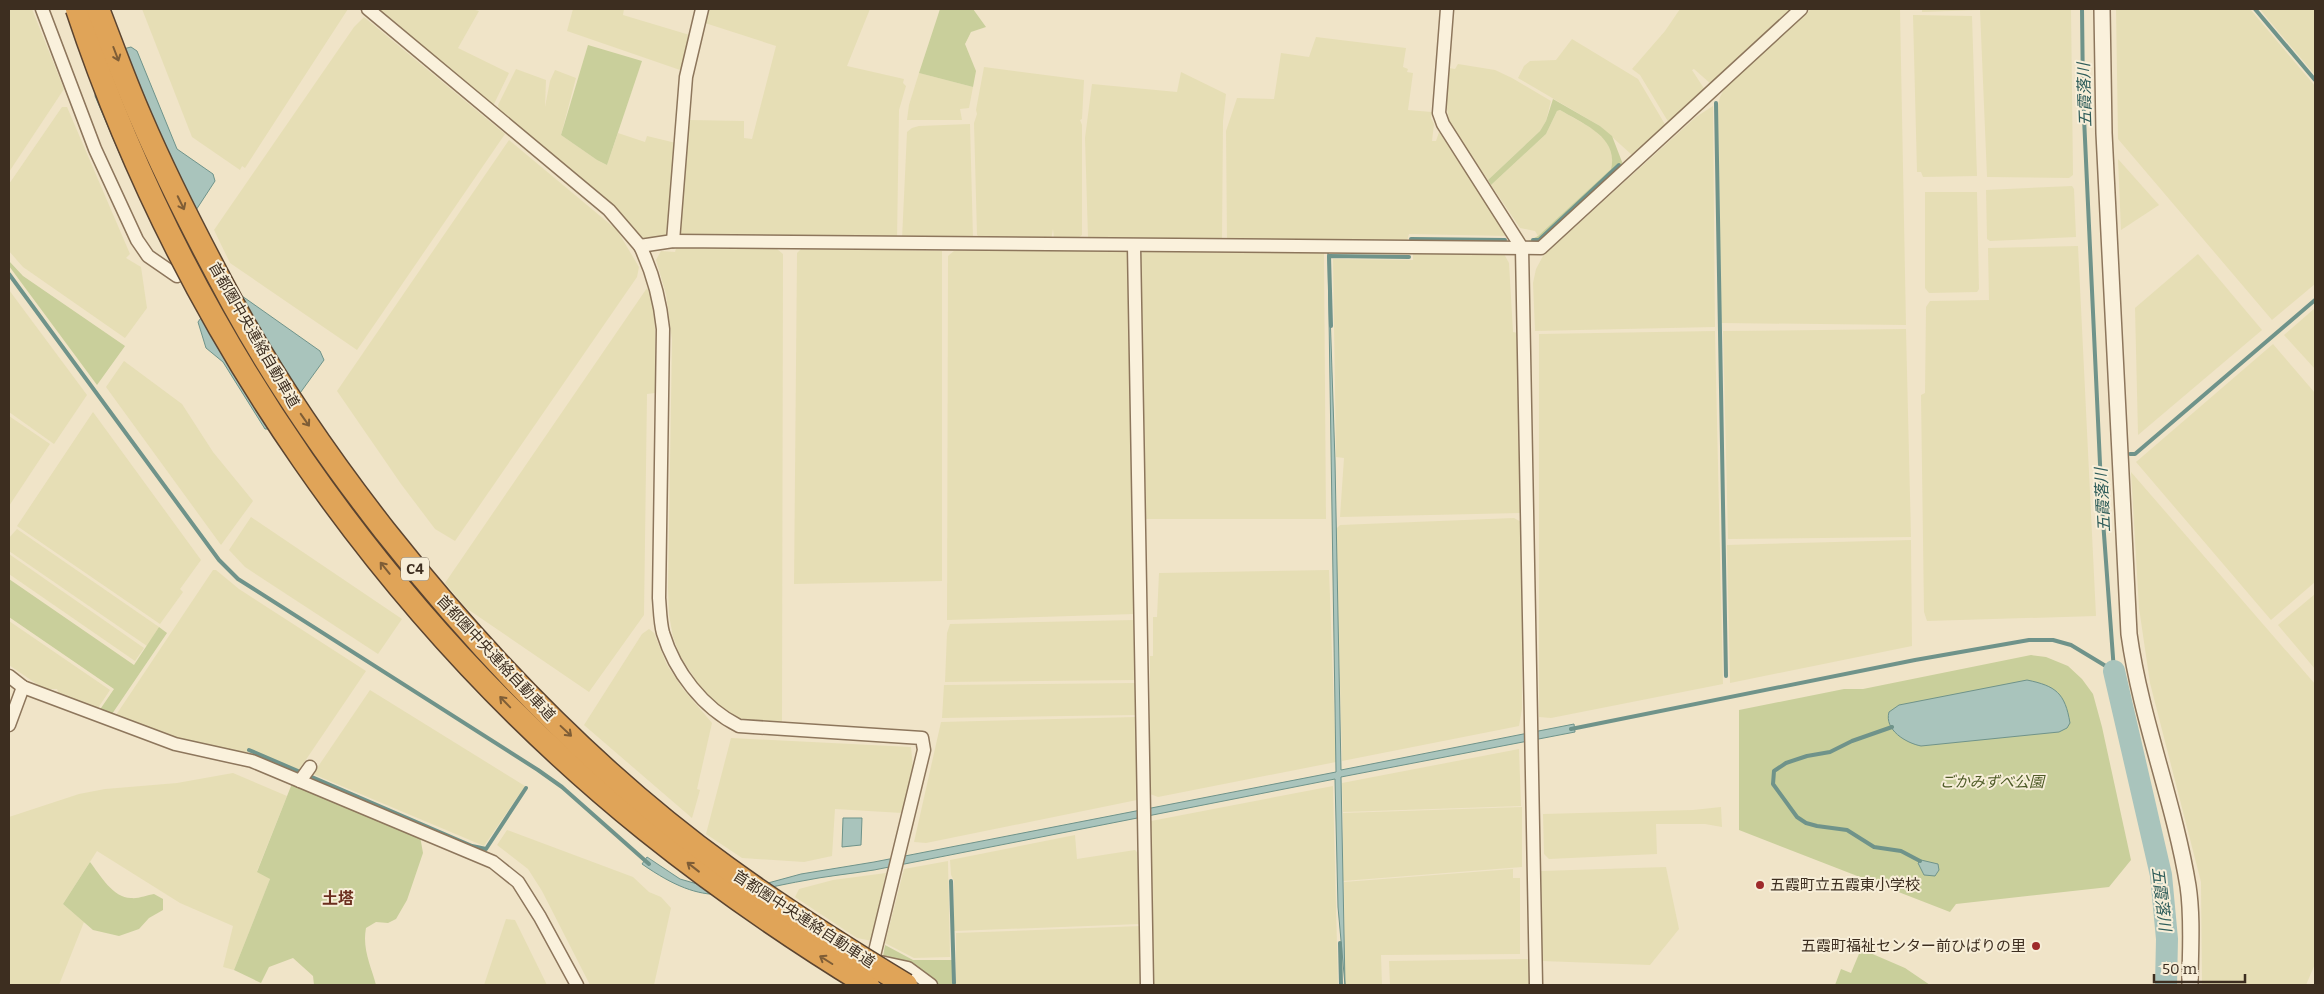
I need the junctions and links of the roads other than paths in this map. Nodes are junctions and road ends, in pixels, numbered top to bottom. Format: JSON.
{"nodes":[{"id":1,"x":42,"y":9,"type":"edge"},
{"id":2,"x":77,"y":9,"type":"edge"},
{"id":3,"x":98,"y":9,"type":"edge"},
{"id":4,"x":368,"y":9,"type":"edge"},
{"id":5,"x":702,"y":9,"type":"edge"},
{"id":6,"x":1447,"y":9,"type":"edge"},
{"id":7,"x":1801,"y":9,"type":"edge"},
{"id":8,"x":2102,"y":9,"type":"edge"},
{"id":9,"x":673,"y":241,"type":"junction"},
{"id":10,"x":640,"y":246,"type":"junction"},
{"id":11,"x":1134,"y":246,"type":"junction"},
{"id":12,"x":1522,"y":248,"type":"junction"},
{"id":13,"x":177,"y":276,"type":"dead end"},
{"id":14,"x":9,"y":676,"type":"edge"},
{"id":15,"x":23,"y":688,"type":"junction"},
{"id":16,"x":9,"y":725,"type":"edge"},
{"id":17,"x":310,"y":767,"type":"dead end"},
{"id":18,"x":301,"y":780,"type":"junction"},
{"id":19,"x":873,"y":961,"type":"junction"},
{"id":20,"x":577,"y":985,"type":"edge"},
{"id":21,"x":867,"y":985,"type":"edge"},
{"id":22,"x":906,"y":985,"type":"edge"},
{"id":23,"x":931,"y":985,"type":"edge"},
{"id":24,"x":1147,"y":985,"type":"edge"},
{"id":25,"x":1536,"y":985,"type":"edge"},
{"id":26,"x":2190,"y":985,"type":"edge"}],
"edges":[{"from":1,"to":13,"type":"street"},
{"from":21,"to":2,"type":"highway","name":"首都圏中央連絡自動車道","number":"C4","one_way":true,"bridge":true},
{"from":3,"to":22,"type":"highway","name":"首都圏中央連絡自動車道","number":"C4","one_way":true,"bridge":true},
{"from":4,"to":10,"type":"street"},
{"from":5,"to":9,"type":"street"},
{"from":6,"to":12,"type":"street"},
{"from":7,"to":12,"type":"street"},
{"from":8,"to":26,"type":"street"},
{"from":9,"to":10,"type":"street"},
{"from":9,"to":11,"type":"street"},
{"from":10,"to":19,"type":"street"},
{"from":11,"to":12,"type":"street"},
{"from":11,"to":24,"type":"street"},
{"from":12,"to":25,"type":"street"},
{"from":14,"to":15,"type":"street"},
{"from":15,"to":16,"type":"street"},
{"from":15,"to":18,"type":"street"},
{"from":17,"to":18,"type":"street"},
{"from":18,"to":20,"type":"street"},
{"from":19,"to":21,"type":"street"},
{"from":19,"to":23,"type":"street"}]}
